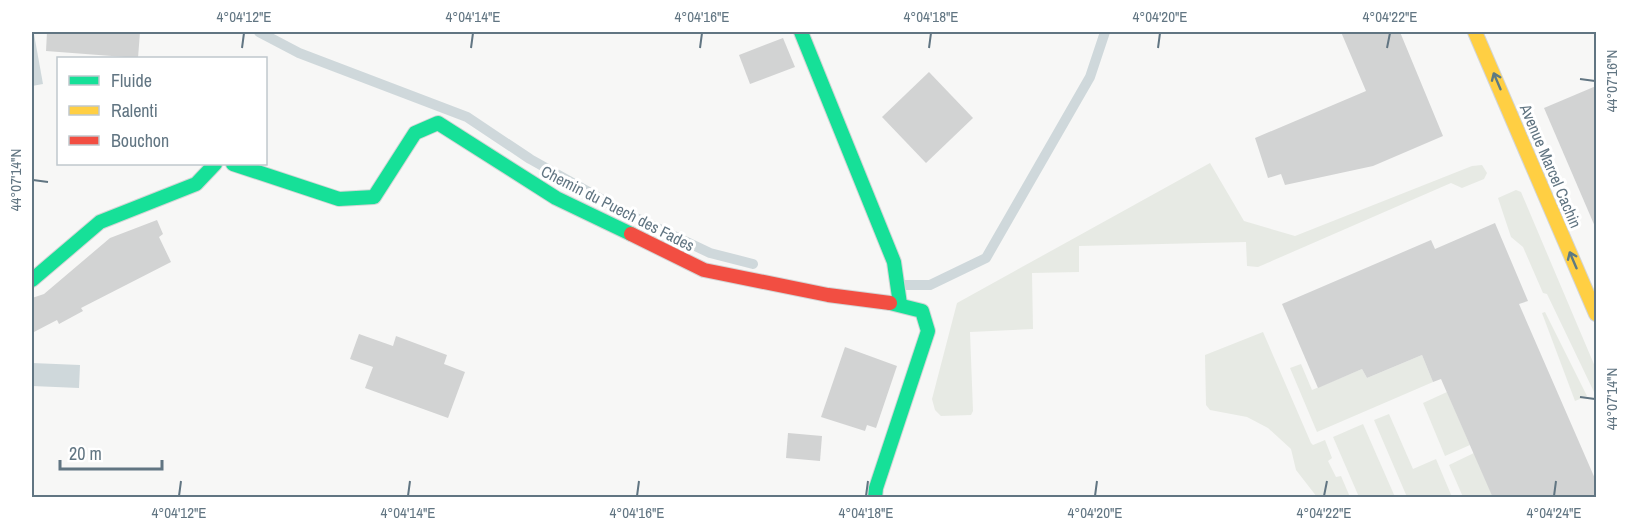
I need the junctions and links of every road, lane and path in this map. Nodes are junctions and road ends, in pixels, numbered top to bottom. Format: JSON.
{"nodes":[{"id":1,"x":801,"y":32,"type":"edge"},
{"id":2,"x":1475,"y":32,"type":"edge"},
{"id":3,"x":214,"y":165,"type":"edge"},
{"id":4,"x":236,"y":165,"type":"edge"},
{"id":5,"x":32,"y":280,"type":"edge"},
{"id":6,"x":900,"y":304,"type":"junction"},
{"id":7,"x":1596,"y":314,"type":"edge"},
{"id":8,"x":875,"y":498,"type":"edge"}],
"edges":[{"from":1,"to":6,"type":"street"},
{"from":7,"to":2,"type":"street","name":"Avenue Marcel Cachin","one_way":true},
{"from":3,"to":5,"type":"street"},
{"from":4,"to":6,"type":"street","name":"Chemin du Puech des Fades"},
{"from":6,"to":8,"type":"street"}]}
